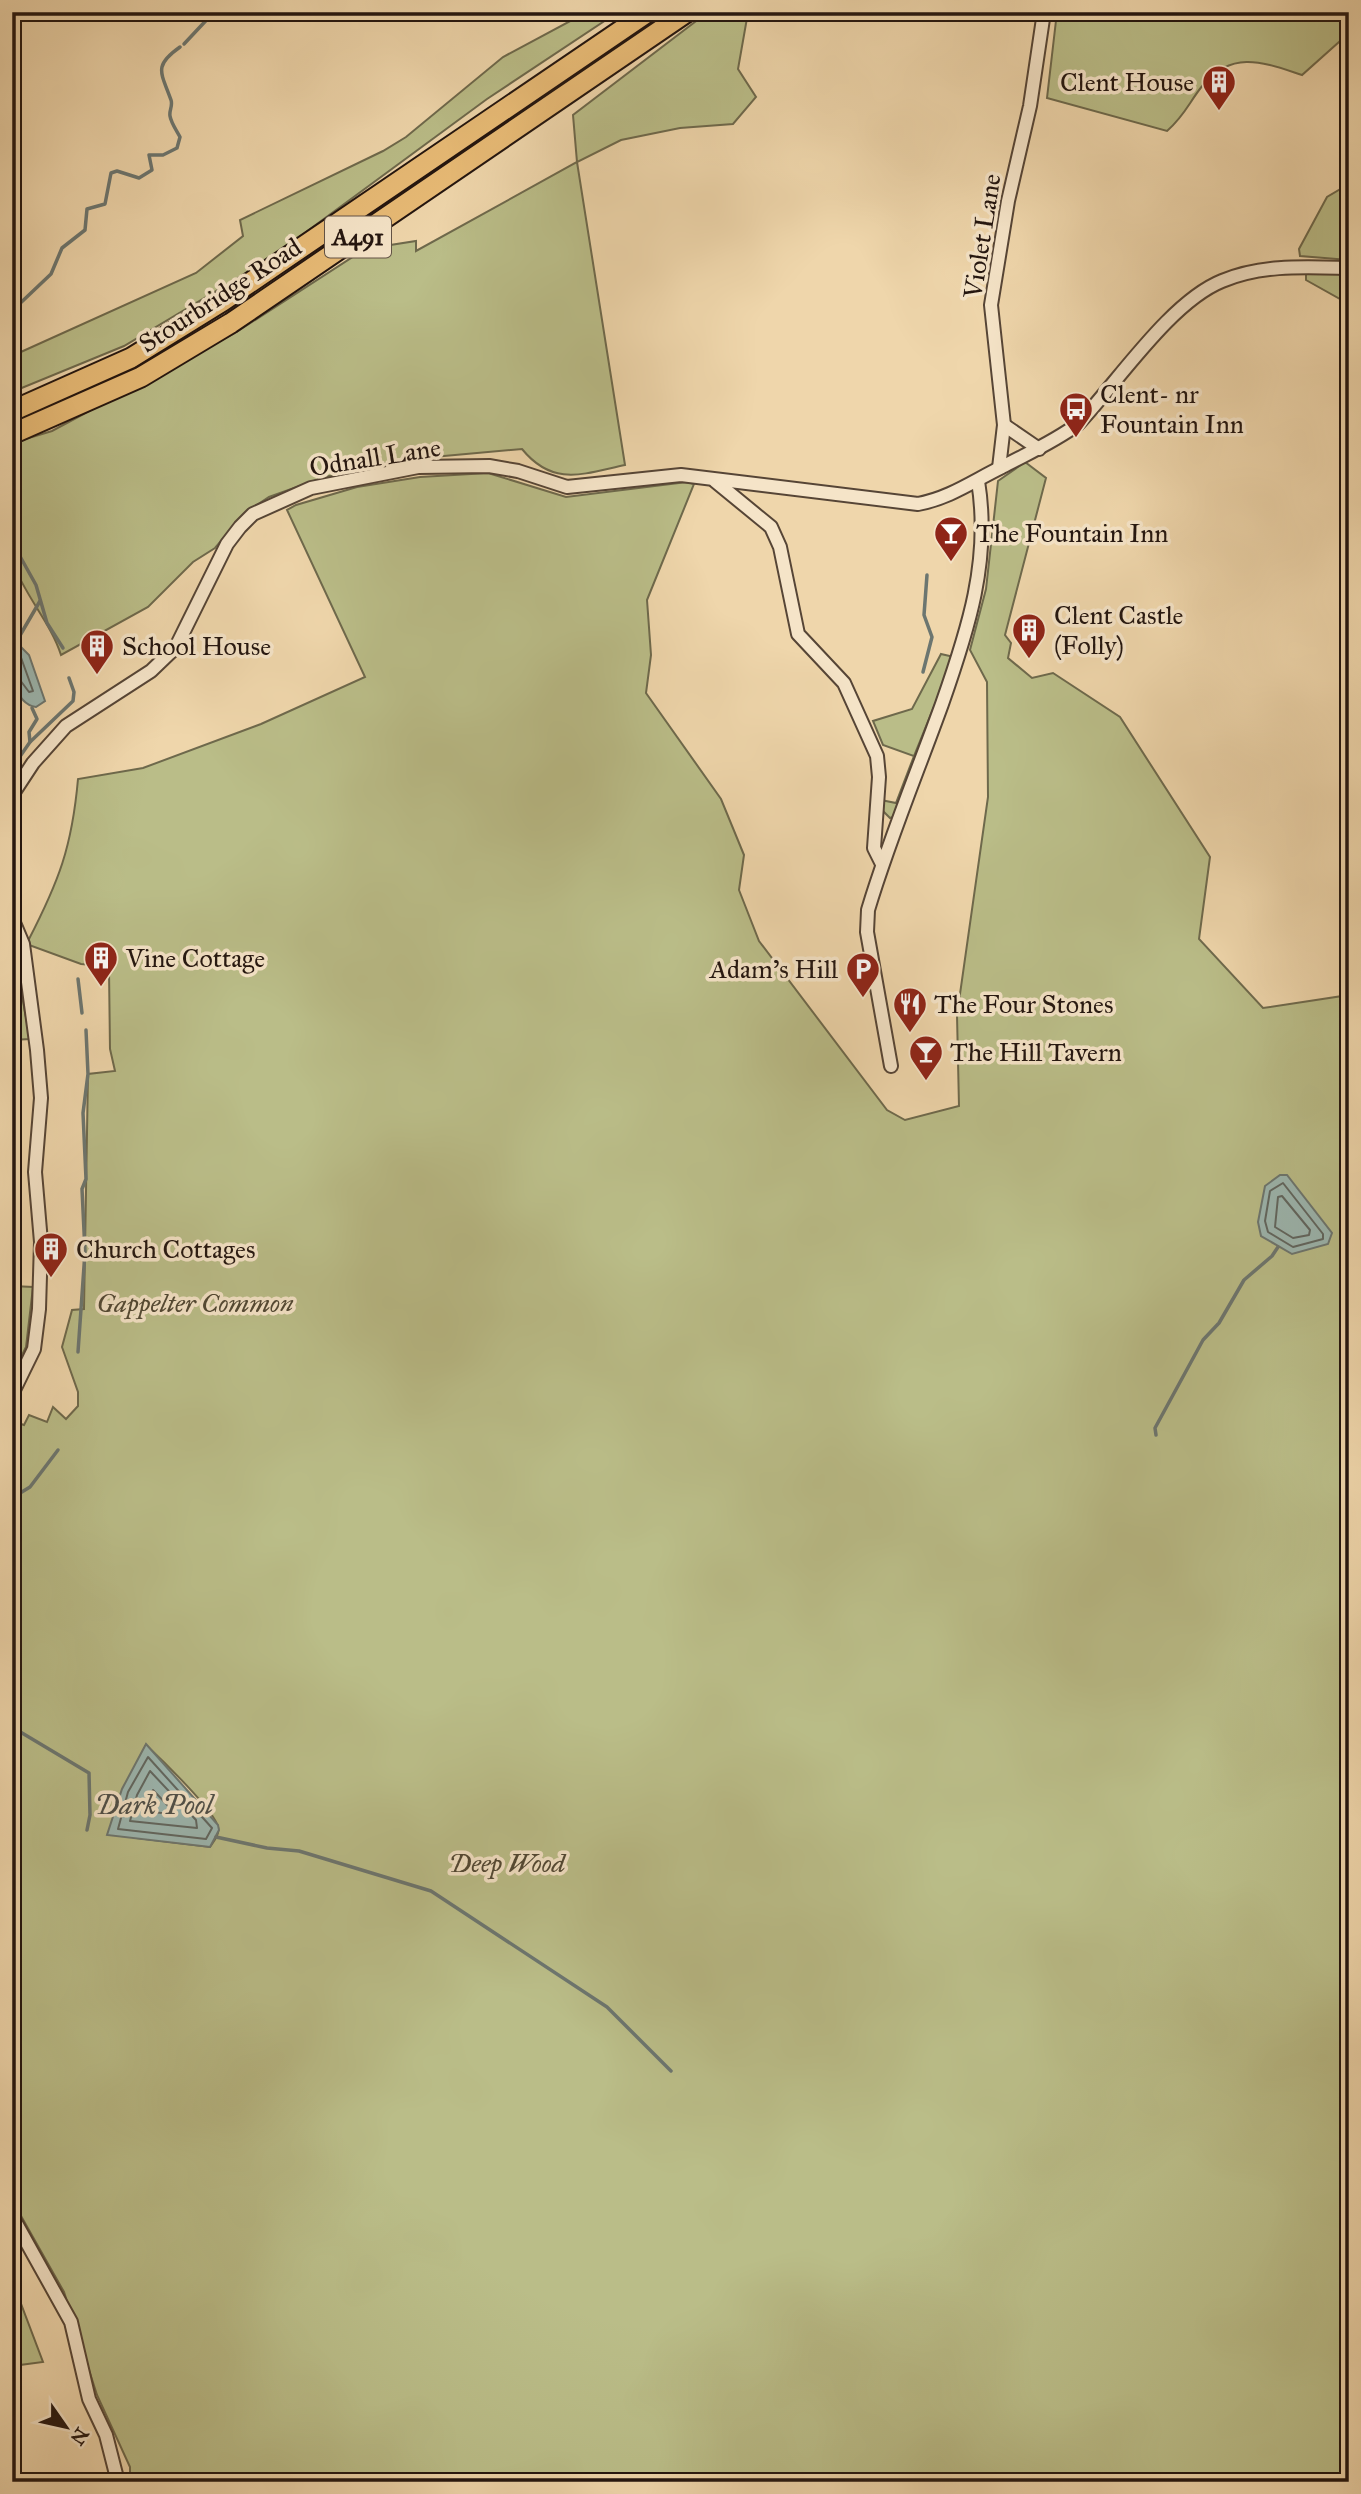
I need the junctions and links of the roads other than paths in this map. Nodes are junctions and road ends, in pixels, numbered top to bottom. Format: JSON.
{"nodes":[{"id":1,"x":648,"y":12,"type":"edge"},
{"id":2,"x":687,"y":12,"type":"edge"},
{"id":3,"x":1044,"y":12,"type":"edge"},
{"id":4,"x":1349,"y":268,"type":"edge"},
{"id":5,"x":12,"y":411,"type":"edge"},
{"id":6,"x":1004,"y":425,"type":"junction"},
{"id":7,"x":12,"y":434,"type":"edge"},
{"id":8,"x":1039,"y":449,"type":"junction"},
{"id":9,"x":999,"y":468,"type":"junction"},
{"id":10,"x":715,"y":481,"type":"junction"},
{"id":11,"x":978,"y":481,"type":"junction"},
{"id":12,"x":12,"y":795,"type":"edge"},
{"id":13,"x":876,"y":818,"type":"junction"},
{"id":14,"x":898,"y":822,"type":"junction"},
{"id":15,"x":882,"y":864,"type":"junction"},
{"id":16,"x":12,"y":918,"type":"edge"},
{"id":17,"x":891,"y":1066,"type":"dead end"},
{"id":18,"x":12,"y":1394,"type":"edge"},
{"id":19,"x":12,"y":2216,"type":"edge"},
{"id":20,"x":118,"y":2482,"type":"edge"}],
"edges":[{"from":1,"to":5,"type":"highway","name":"Stourbridge Road","number":"A491"},
{"from":2,"to":7,"type":"highway","name":"Stourbridge Road","number":"A491"},
{"from":3,"to":6,"type":"street","name":"Violet Lane"},
{"from":4,"to":8,"type":"street","name":"Odnall Lane"},
{"from":6,"to":8,"type":"street"},
{"from":6,"to":9,"type":"street","name":"Violet Lane"},
{"from":8,"to":9,"type":"street","name":"Odnall Lane"},
{"from":9,"to":11,"type":"street","name":"Odnall Lane"},
{"from":10,"to":11,"type":"street","name":"Odnall Lane"},
{"from":10,"to":12,"type":"street","name":"Odnall Lane"},
{"from":10,"to":13,"type":"street"},
{"from":11,"to":14,"type":"street"},
{"from":13,"to":14,"type":"street"},
{"from":13,"to":15,"type":"street"},
{"from":14,"to":15,"type":"street"},
{"from":15,"to":17,"type":"street"},
{"from":16,"to":18,"type":"street"},
{"from":19,"to":20,"type":"street"}]}
